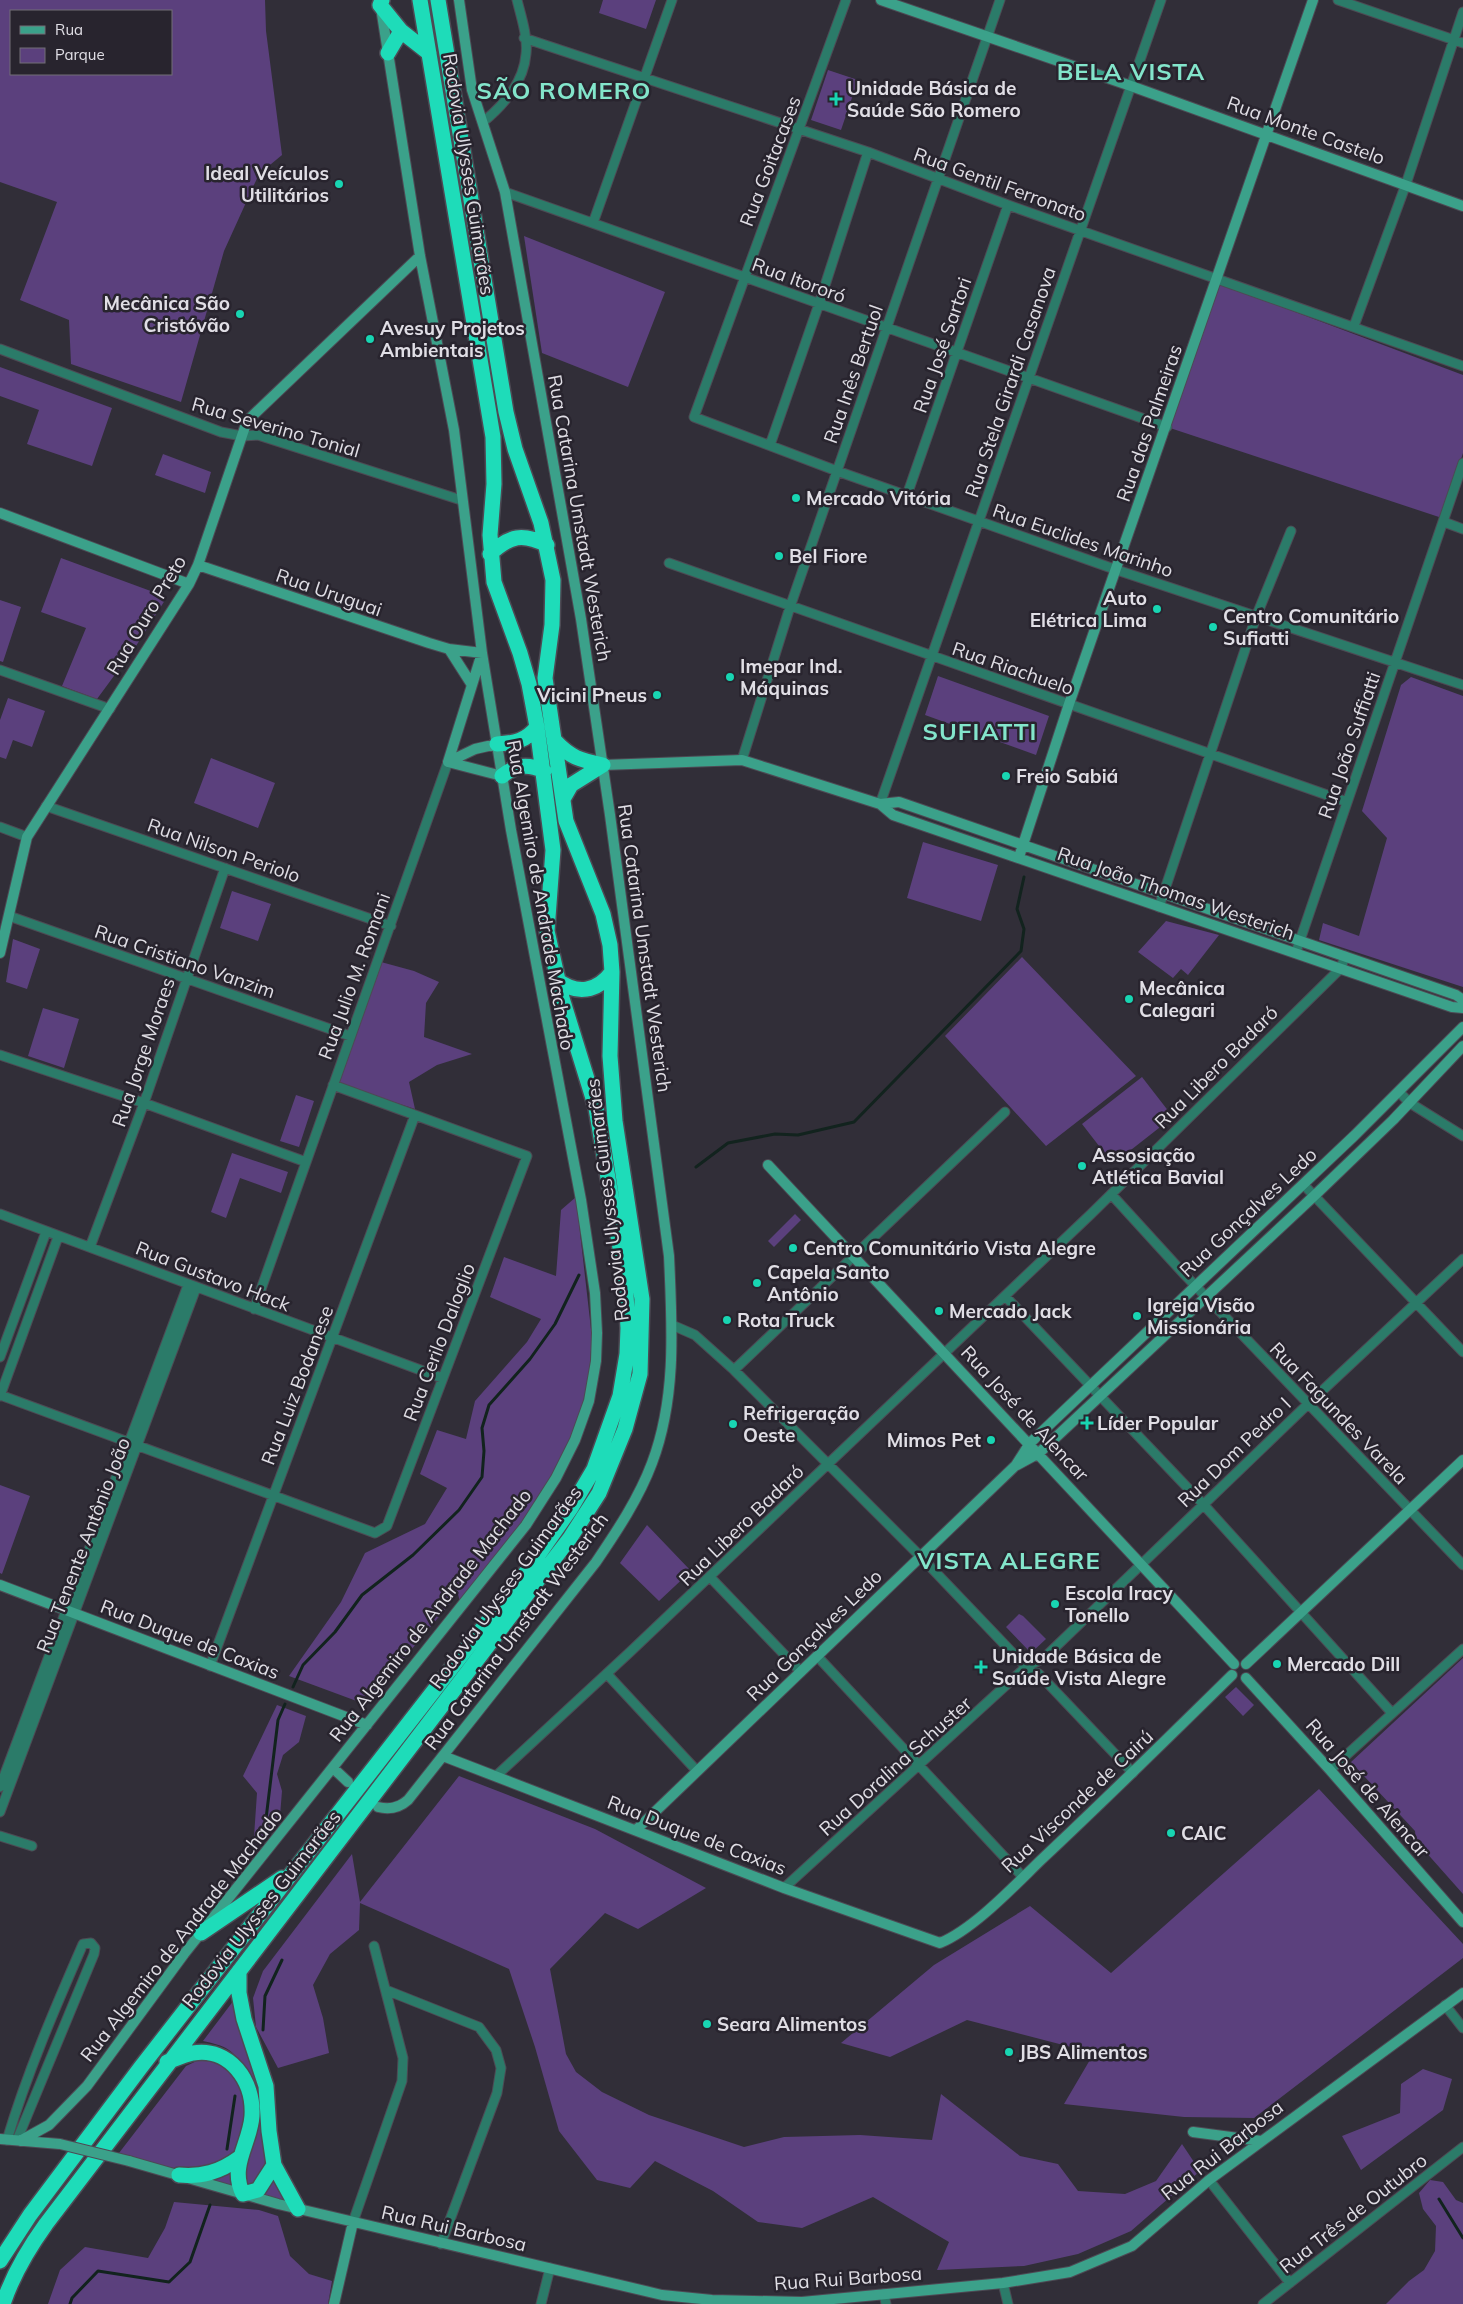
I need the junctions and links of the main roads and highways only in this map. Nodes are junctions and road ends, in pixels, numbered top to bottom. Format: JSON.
{"nodes":[{"id":1,"x":420,"y":0,"type":"edge"},
{"id":2,"x":438,"y":0,"type":"edge"},
{"id":3,"x":380,"y":2,"type":"edge"},
{"id":4,"x":401,"y":31,"type":"junction"},
{"id":5,"x":388,"y":53,"type":"road end"},
{"id":6,"x":429,"y":53,"type":"junction"},
{"id":7,"x":547,"y":545,"type":"junction"},
{"id":8,"x":490,"y":554,"type":"junction"},
{"id":9,"x":538,"y":727,"type":"junction"},
{"id":10,"x":555,"y":741,"type":"junction"},
{"id":11,"x":497,"y":744,"type":"road end"},
{"id":12,"x":544,"y":771,"type":"junction"},
{"id":13,"x":502,"y":776,"type":"road end"},
{"id":14,"x":563,"y":799,"type":"junction"},
{"id":15,"x":612,"y":972,"type":"junction"},
{"id":16,"x":556,"y":980,"type":"junction"},
{"id":17,"x":294,"y":1870,"type":"junction"},
{"id":18,"x":201,"y":1933,"type":"road end"},
{"id":19,"x":239,"y":1971,"type":"junction"},
{"id":20,"x":167,"y":2062,"type":"junction"},
{"id":21,"x":239,"y":2158,"type":"junction"},
{"id":22,"x":274,"y":2165,"type":"junction"},
{"id":23,"x":179,"y":2175,"type":"road end"},
{"id":24,"x":298,"y":2209,"type":"road end"},
{"id":25,"x":0,"y":2261,"type":"edge"},
{"id":26,"x":3,"y":2304,"type":"edge"}],
"edges":[{"from":1,"to":6,"type":"highway","name":"Rodovia Ulysses Guimarães"},
{"from":2,"to":7,"type":"highway","name":"Rodovia Ulysses Guimarães"},
{"from":3,"to":4,"type":"highway"},
{"from":4,"to":5,"type":"highway"},
{"from":4,"to":6,"type":"highway"},
{"from":6,"to":8,"type":"highway","name":"Rodovia Ulysses Guimarães"},
{"from":7,"to":8,"type":"highway"},
{"from":7,"to":10,"type":"highway","name":"Rodovia Ulysses Guimarães"},
{"from":8,"to":9,"type":"highway","name":"Rodovia Ulysses Guimarães"},
{"from":9,"to":11,"type":"highway"},
{"from":9,"to":12,"type":"highway","name":"Rodovia Ulysses Guimarães"},
{"from":10,"to":14,"type":"highway","name":"Rodovia Ulysses Guimarães"},
{"from":10,"to":14,"type":"highway"},
{"from":12,"to":13,"type":"highway"},
{"from":12,"to":16,"type":"highway","name":"Rodovia Ulysses Guimarães"},
{"from":14,"to":15,"type":"highway","name":"Rodovia Ulysses Guimarães"},
{"from":15,"to":16,"type":"highway"},
{"from":15,"to":19,"type":"highway","name":"Rodovia Ulysses Guimarães"},
{"from":16,"to":17,"type":"highway","name":"Rodovia Ulysses Guimarães"},
{"from":17,"to":18,"type":"highway"},
{"from":17,"to":25,"type":"highway","name":"Rodovia Ulysses Guimarães"},
{"from":19,"to":20,"type":"highway","name":"Rodovia Ulysses Guimarães"},
{"from":19,"to":22,"type":"highway"},
{"from":20,"to":21,"type":"highway"},
{"from":20,"to":26,"type":"highway","name":"Rodovia Ulysses Guimarães"},
{"from":21,"to":22,"type":"highway"},
{"from":21,"to":23,"type":"highway"},
{"from":22,"to":24,"type":"highway"}]}
